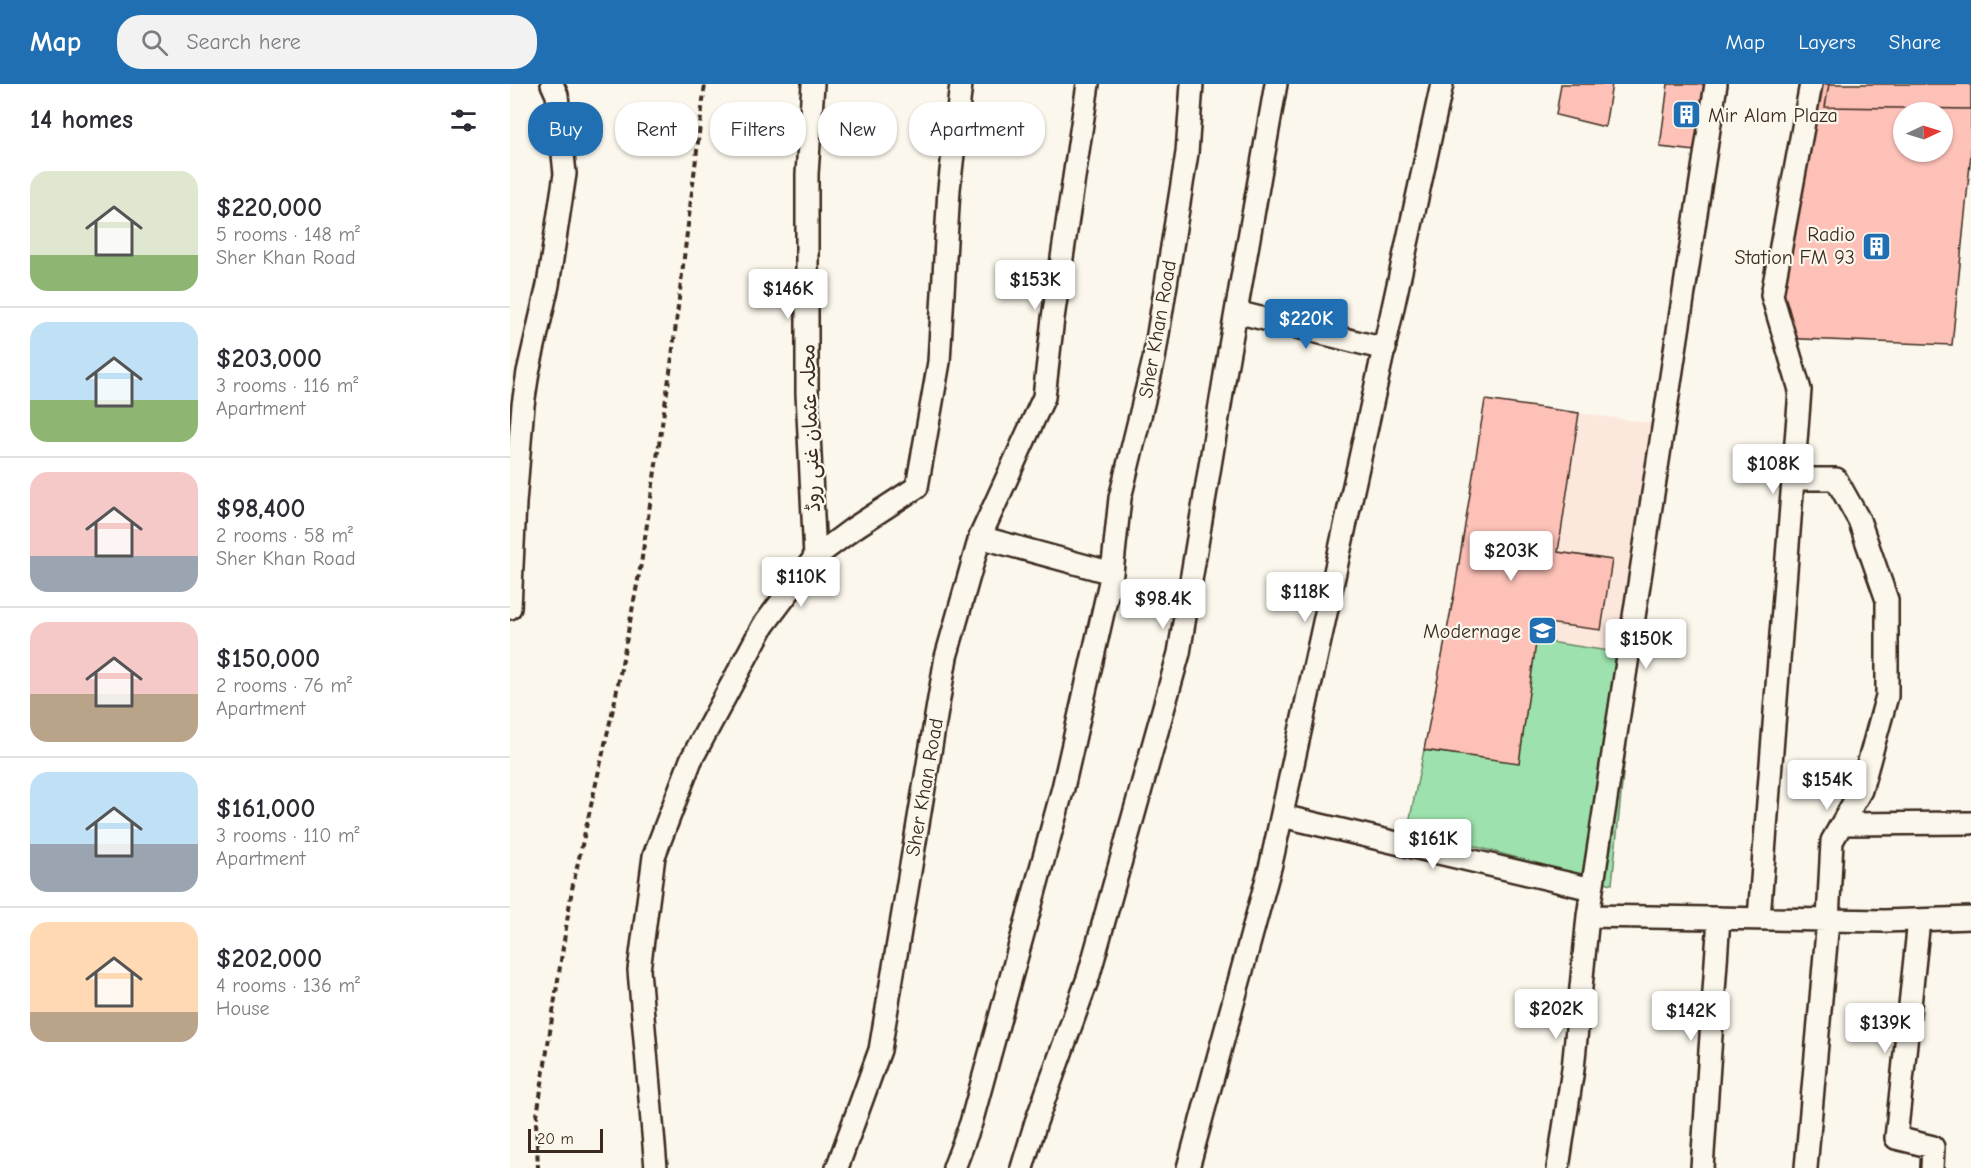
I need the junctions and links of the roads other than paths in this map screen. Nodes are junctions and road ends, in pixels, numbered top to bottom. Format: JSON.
{"nodes":[{"id":1,"x":552,"y":84,"type":"edge"},
{"id":2,"x":813,"y":84,"type":"edge"},
{"id":3,"x":961,"y":84,"type":"edge"},
{"id":4,"x":1088,"y":84,"type":"edge"},
{"id":5,"x":1192,"y":84,"type":"edge"},
{"id":6,"x":1276,"y":84,"type":"edge"},
{"id":7,"x":1442,"y":84,"type":"edge"},
{"id":8,"x":1716,"y":84,"type":"edge"},
{"id":9,"x":1811,"y":84,"type":"edge"},
{"id":10,"x":1236,"y":312,"type":"junction"},
{"id":11,"x":1385,"y":349,"type":"junction"},
{"id":12,"x":1794,"y":479,"type":"junction"},
{"id":13,"x":980,"y":537,"type":"junction"},
{"id":14,"x":815,"y":557,"type":"junction"},
{"id":15,"x":1112,"y":573,"type":"junction"},
{"id":16,"x":510,"y":608,"type":"edge"},
{"id":17,"x":1282,"y":816,"type":"junction"},
{"id":18,"x":1971,"y":823,"type":"edge"},
{"id":19,"x":1842,"y":824,"type":"junction"},
{"id":20,"x":1592,"y":889,"type":"junction"},
{"id":21,"x":1588,"y":916,"type":"junction"},
{"id":22,"x":1719,"y":918,"type":"junction"},
{"id":23,"x":1759,"y":918,"type":"junction"},
{"id":24,"x":1971,"y":918,"type":"edge"},
{"id":25,"x":1828,"y":920,"type":"junction"},
{"id":26,"x":1918,"y":920,"type":"junction"},
{"id":27,"x":656,"y":1168,"type":"edge"},
{"id":28,"x":837,"y":1168,"type":"edge"},
{"id":29,"x":954,"y":1168,"type":"edge"},
{"id":30,"x":1022,"y":1168,"type":"edge"},
{"id":31,"x":1188,"y":1168,"type":"edge"},
{"id":32,"x":1558,"y":1168,"type":"edge"},
{"id":33,"x":1702,"y":1168,"type":"edge"},
{"id":34,"x":1806,"y":1168,"type":"edge"},
{"id":35,"x":1932,"y":1168,"type":"edge"}],
"edges":[{"from":1,"to":16,"type":"street"},
{"from":2,"to":14,"type":"street","name":"محلہ عثمان غنی روڈ"},
{"from":3,"to":14,"type":"street"},
{"from":4,"to":13,"type":"street","name":"Sher Khan Road"},
{"from":5,"to":15,"type":"street","name":"Sher Khan Road"},
{"from":6,"to":10,"type":"street"},
{"from":7,"to":11,"type":"street"},
{"from":8,"to":20,"type":"street"},
{"from":9,"to":12,"type":"street"},
{"from":10,"to":11,"type":"street"},
{"from":10,"to":30,"type":"street"},
{"from":11,"to":17,"type":"street"},
{"from":12,"to":19,"type":"street"},
{"from":12,"to":23,"type":"street"},
{"from":13,"to":15,"type":"street"},
{"from":13,"to":28,"type":"street","name":"Sher Khan Road"},
{"from":14,"to":27,"type":"street"},
{"from":15,"to":29,"type":"street","name":"Sher Khan Road"},
{"from":17,"to":20,"type":"street"},
{"from":17,"to":31,"type":"street"},
{"from":18,"to":19,"type":"street"},
{"from":19,"to":25,"type":"street"},
{"from":20,"to":21,"type":"street"},
{"from":21,"to":22,"type":"street"},
{"from":21,"to":32,"type":"street"},
{"from":22,"to":23,"type":"street"},
{"from":22,"to":33,"type":"street"},
{"from":23,"to":25,"type":"street"},
{"from":24,"to":26,"type":"street"},
{"from":25,"to":26,"type":"street"},
{"from":25,"to":34,"type":"street"},
{"from":26,"to":35,"type":"street"}]}
